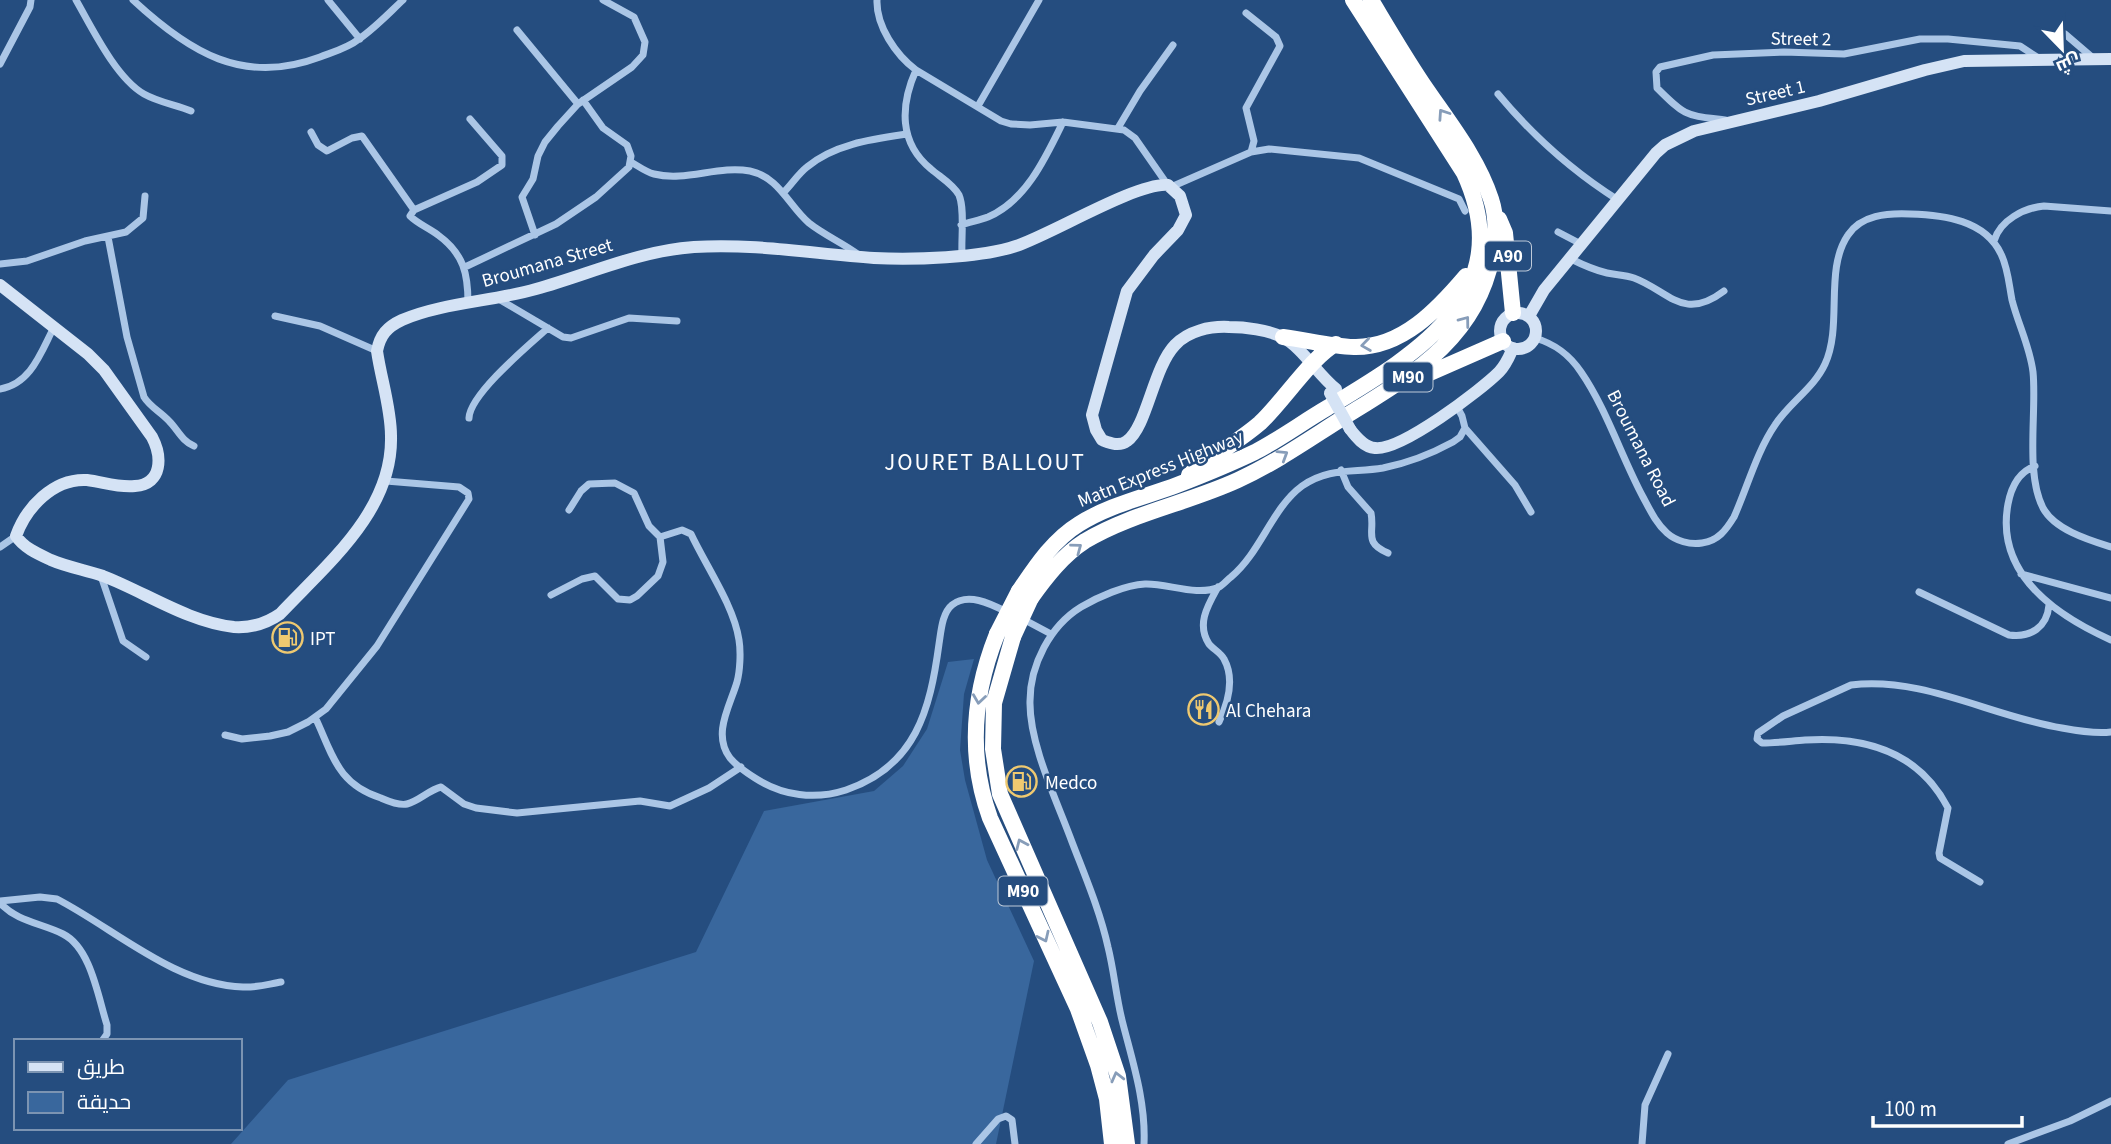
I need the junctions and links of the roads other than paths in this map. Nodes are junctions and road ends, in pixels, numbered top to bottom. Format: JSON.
{"nodes":[{"id":1,"x":30,"y":0,"type":"edge"},
{"id":2,"x":76,"y":0,"type":"edge"},
{"id":3,"x":133,"y":0,"type":"edge"},
{"id":4,"x":327,"y":0,"type":"edge"},
{"id":5,"x":403,"y":0,"type":"edge"},
{"id":6,"x":603,"y":0,"type":"edge"},
{"id":7,"x":877,"y":0,"type":"edge"},
{"id":8,"x":1039,"y":0,"type":"edge"},
{"id":9,"x":1353,"y":0,"type":"edge"},
{"id":10,"x":1371,"y":0,"type":"edge"},
{"id":11,"x":1246,"y":13,"type":"dead end"},
{"id":12,"x":517,"y":30,"type":"dead end"},
{"id":13,"x":2065,"y":34,"type":"dead end"},
{"id":14,"x":360,"y":39,"type":"junction"},
{"id":15,"x":1173,"y":45,"type":"dead end"},
{"id":16,"x":2111,"y":59,"type":"edge"},
{"id":17,"x":2095,"y":60,"type":"junction"},
{"id":18,"x":2045,"y":62,"type":"junction"},
{"id":19,"x":0,"y":64,"type":"edge"},
{"id":20,"x":916,"y":71,"type":"junction"},
{"id":21,"x":1498,"y":94,"type":"dead end"},
{"id":22,"x":580,"y":102,"type":"junction"},
{"id":23,"x":978,"y":106,"type":"junction"},
{"id":24,"x":191,"y":111,"type":"dead end"},
{"id":25,"x":470,"y":119,"type":"dead end"},
{"id":26,"x":1732,"y":121,"type":"junction"},
{"id":27,"x":1063,"y":122,"type":"junction"},
{"id":28,"x":1118,"y":128,"type":"junction"},
{"id":29,"x":311,"y":132,"type":"dead end"},
{"id":30,"x":907,"y":134,"type":"junction"},
{"id":31,"x":1251,"y":152,"type":"junction"},
{"id":32,"x":631,"y":162,"type":"junction"},
{"id":33,"x":1170,"y":186,"type":"junction"},
{"id":34,"x":785,"y":192,"type":"junction"},
{"id":35,"x":145,"y":197,"type":"dead end"},
{"id":36,"x":1618,"y":200,"type":"junction"},
{"id":37,"x":1493,"y":202,"type":"junction"},
{"id":38,"x":414,"y":210,"type":"junction"},
{"id":39,"x":1465,"y":211,"type":"dead end"},
{"id":40,"x":2111,"y":211,"type":"edge"},
{"id":41,"x":961,"y":225,"type":"junction"},
{"id":42,"x":1558,"y":232,"type":"dead end"},
{"id":43,"x":535,"y":234,"type":"junction"},
{"id":44,"x":108,"y":237,"type":"junction"},
{"id":45,"x":1994,"y":241,"type":"junction"},
{"id":46,"x":1582,"y":245,"type":"junction"},
{"id":47,"x":962,"y":255,"type":"junction"},
{"id":48,"x":862,"y":257,"type":"junction"},
{"id":49,"x":1572,"y":259,"type":"junction"},
{"id":50,"x":1476,"y":263,"type":"junction"},
{"id":51,"x":0,"y":264,"type":"edge"},
{"id":52,"x":465,"y":267,"type":"junction"},
{"id":53,"x":0,"y":285,"type":"edge"},
{"id":54,"x":1724,"y":290,"type":"dead end"},
{"id":55,"x":497,"y":298,"type":"junction"},
{"id":56,"x":468,"y":304,"type":"junction"},
{"id":57,"x":1521,"y":314,"type":"junction"},
{"id":58,"x":275,"y":316,"type":"dead end"},
{"id":59,"x":677,"y":321,"type":"dead end"},
{"id":60,"x":54,"y":327,"type":"junction"},
{"id":61,"x":548,"y":328,"type":"junction"},
{"id":62,"x":1283,"y":337,"type":"junction"},
{"id":63,"x":1535,"y":338,"type":"junction"},
{"id":64,"x":1336,"y":344,"type":"junction"},
{"id":65,"x":1508,"y":345,"type":"junction"},
{"id":66,"x":377,"y":351,"type":"junction"},
{"id":67,"x":1313,"y":365,"type":"junction"},
{"id":68,"x":1395,"y":385,"type":"junction"},
{"id":69,"x":0,"y":389,"type":"edge"},
{"id":70,"x":1459,"y":402,"type":"junction"},
{"id":71,"x":148,"y":404,"type":"junction"},
{"id":72,"x":469,"y":418,"type":"dead end"},
{"id":73,"x":141,"y":423,"type":"junction"},
{"id":74,"x":1465,"y":428,"type":"junction"},
{"id":75,"x":194,"y":446,"type":"dead end"},
{"id":76,"x":2035,"y":466,"type":"junction"},
{"id":77,"x":1341,"y":470,"type":"junction"},
{"id":78,"x":386,"y":481,"type":"junction"},
{"id":79,"x":1177,"y":485,"type":"junction"},
{"id":80,"x":569,"y":510,"type":"dead end"},
{"id":81,"x":1531,"y":512,"type":"dead end"},
{"id":82,"x":16,"y":536,"type":"junction"},
{"id":83,"x":660,"y":537,"type":"junction"},
{"id":84,"x":0,"y":547,"type":"edge"},
{"id":85,"x":2111,"y":547,"type":"edge"},
{"id":86,"x":1388,"y":553,"type":"dead end"},
{"id":87,"x":2021,"y":574,"type":"junction"},
{"id":88,"x":101,"y":575,"type":"junction"},
{"id":89,"x":1218,"y":587,"type":"junction"},
{"id":90,"x":1919,"y":592,"type":"dead end"},
{"id":91,"x":1025,"y":594,"type":"junction"},
{"id":92,"x":551,"y":595,"type":"dead end"},
{"id":93,"x":2111,"y":598,"type":"edge"},
{"id":94,"x":2049,"y":604,"type":"junction"},
{"id":95,"x":1051,"y":634,"type":"junction"},
{"id":96,"x":1005,"y":635,"type":"junction"},
{"id":97,"x":2111,"y":640,"type":"edge"},
{"id":98,"x":146,"y":657,"type":"dead end"},
{"id":99,"x":315,"y":717,"type":"junction"},
{"id":100,"x":1219,"y":722,"type":"dead end"},
{"id":101,"x":2111,"y":732,"type":"edge"},
{"id":102,"x":225,"y":735,"type":"dead end"},
{"id":103,"x":741,"y":767,"type":"junction"},
{"id":104,"x":1980,"y":882,"type":"dead end"},
{"id":105,"x":0,"y":902,"type":"edge"},
{"id":106,"x":281,"y":982,"type":"dead end"},
{"id":107,"x":103,"y":1039,"type":"edge"},
{"id":108,"x":1668,"y":1054,"type":"dead end"},
{"id":109,"x":2111,"y":1101,"type":"edge"},
{"id":110,"x":976,"y":1144,"type":"edge"},
{"id":111,"x":1015,"y":1144,"type":"edge"},
{"id":112,"x":1112,"y":1144,"type":"edge"},
{"id":113,"x":1127,"y":1144,"type":"edge"},
{"id":114,"x":1144,"y":1144,"type":"edge"},
{"id":115,"x":1642,"y":1144,"type":"edge"},
{"id":116,"x":2008,"y":1144,"type":"edge"}],
"edges":[{"from":1,"to":19,"type":"street"},
{"from":2,"to":24,"type":"street"},
{"from":3,"to":14,"type":"street"},
{"from":4,"to":14,"type":"street"},
{"from":5,"to":14,"type":"street"},
{"from":6,"to":22,"type":"street"},
{"from":7,"to":20,"type":"street"},
{"from":8,"to":23,"type":"street"},
{"from":9,"to":50,"type":"highway","name":"Matn Express Highway","number":"M90"},
{"from":37,"to":10,"type":"highway","name":"Matn Express Highway","number":"M90","one_way":true},
{"from":11,"to":31,"type":"street"},
{"from":12,"to":22,"type":"street"},
{"from":13,"to":17,"type":"street"},
{"from":15,"to":28,"type":"street"},
{"from":16,"to":17,"type":"street","name":"Street 1"},
{"from":17,"to":18,"type":"street","name":"Street 1"},
{"from":18,"to":26,"type":"street","name":"Street 1"},
{"from":18,"to":26,"type":"street","name":"Street 2"},
{"from":20,"to":23,"type":"street"},
{"from":20,"to":30,"type":"street"},
{"from":21,"to":36,"type":"street"},
{"from":22,"to":32,"type":"street"},
{"from":22,"to":43,"type":"street"},
{"from":23,"to":27,"type":"street"},
{"from":25,"to":38,"type":"street"},
{"from":26,"to":36,"type":"street","name":"Street 1"},
{"from":27,"to":28,"type":"street"},
{"from":27,"to":41,"type":"street"},
{"from":28,"to":33,"type":"street"},
{"from":29,"to":38,"type":"street"},
{"from":30,"to":34,"type":"street"},
{"from":30,"to":41,"type":"street"},
{"from":31,"to":33,"type":"street"},
{"from":31,"to":39,"type":"street"},
{"from":32,"to":34,"type":"street"},
{"from":32,"to":43,"type":"street"},
{"from":33,"to":47,"type":"street","name":"Broumana Street"},
{"from":33,"to":62,"type":"street"},
{"from":34,"to":48,"type":"street"},
{"from":35,"to":44,"type":"street"},
{"from":36,"to":46,"type":"street","name":"Street 1"},
{"from":37,"to":57,"type":"highway","number":"A90"},
{"from":68,"to":37,"type":"highway","name":"Matn Express Highway","number":"M90","one_way":true},
{"from":38,"to":52,"type":"street"},
{"from":40,"to":45,"type":"street"},
{"from":41,"to":47,"type":"street"},
{"from":42,"to":46,"type":"street"},
{"from":43,"to":52,"type":"street"},
{"from":44,"to":51,"type":"street"},
{"from":44,"to":71,"type":"street"},
{"from":45,"to":63,"type":"street","name":"Broumana Road"},
{"from":45,"to":76,"type":"street"},
{"from":46,"to":49,"type":"street","name":"Street 1"},
{"from":47,"to":48,"type":"street","name":"Broumana Street"},
{"from":48,"to":55,"type":"street","name":"Broumana Street"},
{"from":49,"to":54,"type":"street"},
{"from":49,"to":57,"type":"street","name":"Street 1"},
{"from":50,"to":64,"type":"highway","one_way":true},
{"from":50,"to":79,"type":"highway","name":"Matn Express Highway","number":"M90"},
{"from":52,"to":56,"type":"street"},
{"from":53,"to":60,"type":"street"},
{"from":55,"to":56,"type":"street","name":"Broumana Street"},
{"from":55,"to":61,"type":"street"},
{"from":56,"to":66,"type":"street","name":"Broumana Street"},
{"from":57,"to":63,"type":"street"},
{"from":57,"to":65,"type":"street"},
{"from":58,"to":66,"type":"street"},
{"from":59,"to":61,"type":"street"},
{"from":60,"to":69,"type":"street"},
{"from":60,"to":73,"type":"street"},
{"from":61,"to":72,"type":"street"},
{"from":62,"to":64,"type":"highway"},
{"from":62,"to":67,"type":"street"},
{"from":63,"to":65,"type":"street"},
{"from":64,"to":67,"type":"highway"},
{"from":65,"to":68,"type":"highway"},
{"from":65,"to":70,"type":"street"},
{"from":66,"to":78,"type":"street"},
{"from":67,"to":70,"type":"street","bridge":true},
{"from":67,"to":79,"type":"highway"},
{"from":91,"to":68,"type":"highway","name":"Matn Express Highway","number":"M90","one_way":true},
{"from":70,"to":74,"type":"street"},
{"from":71,"to":73,"type":"street"},
{"from":71,"to":75,"type":"street"},
{"from":73,"to":82,"type":"street"},
{"from":74,"to":77,"type":"street"},
{"from":74,"to":81,"type":"street"},
{"from":76,"to":85,"type":"street"},
{"from":76,"to":87,"type":"street"},
{"from":77,"to":86,"type":"street"},
{"from":77,"to":89,"type":"street"},
{"from":78,"to":88,"type":"street"},
{"from":78,"to":99,"type":"street"},
{"from":79,"to":91,"type":"highway","name":"Matn Express Highway","number":"M90"},
{"from":80,"to":83,"type":"street"},
{"from":82,"to":84,"type":"street"},
{"from":82,"to":88,"type":"street"},
{"from":83,"to":92,"type":"street"},
{"from":83,"to":103,"type":"street"},
{"from":87,"to":93,"type":"street"},
{"from":87,"to":94,"type":"street"},
{"from":88,"to":98,"type":"street"},
{"from":89,"to":95,"type":"street"},
{"from":89,"to":100,"type":"street"},
{"from":90,"to":94,"type":"street"},
{"from":91,"to":96,"type":"highway","name":"Matn Express Highway","number":"M90","bridge":true},
{"from":94,"to":97,"type":"street"},
{"from":95,"to":103,"type":"street"},
{"from":95,"to":114,"type":"street"},
{"from":96,"to":112,"type":"highway","name":"Matn Express Highway","number":"M90","one_way":true},
{"from":113,"to":96,"type":"highway","name":"Matn Express Highway","number":"M90","one_way":true},
{"from":99,"to":102,"type":"street"},
{"from":99,"to":103,"type":"street"},
{"from":101,"to":104,"type":"street"},
{"from":105,"to":106,"type":"street"},
{"from":105,"to":107,"type":"street"},
{"from":108,"to":115,"type":"street"},
{"from":109,"to":116,"type":"street"},
{"from":110,"to":111,"type":"street"}]}
